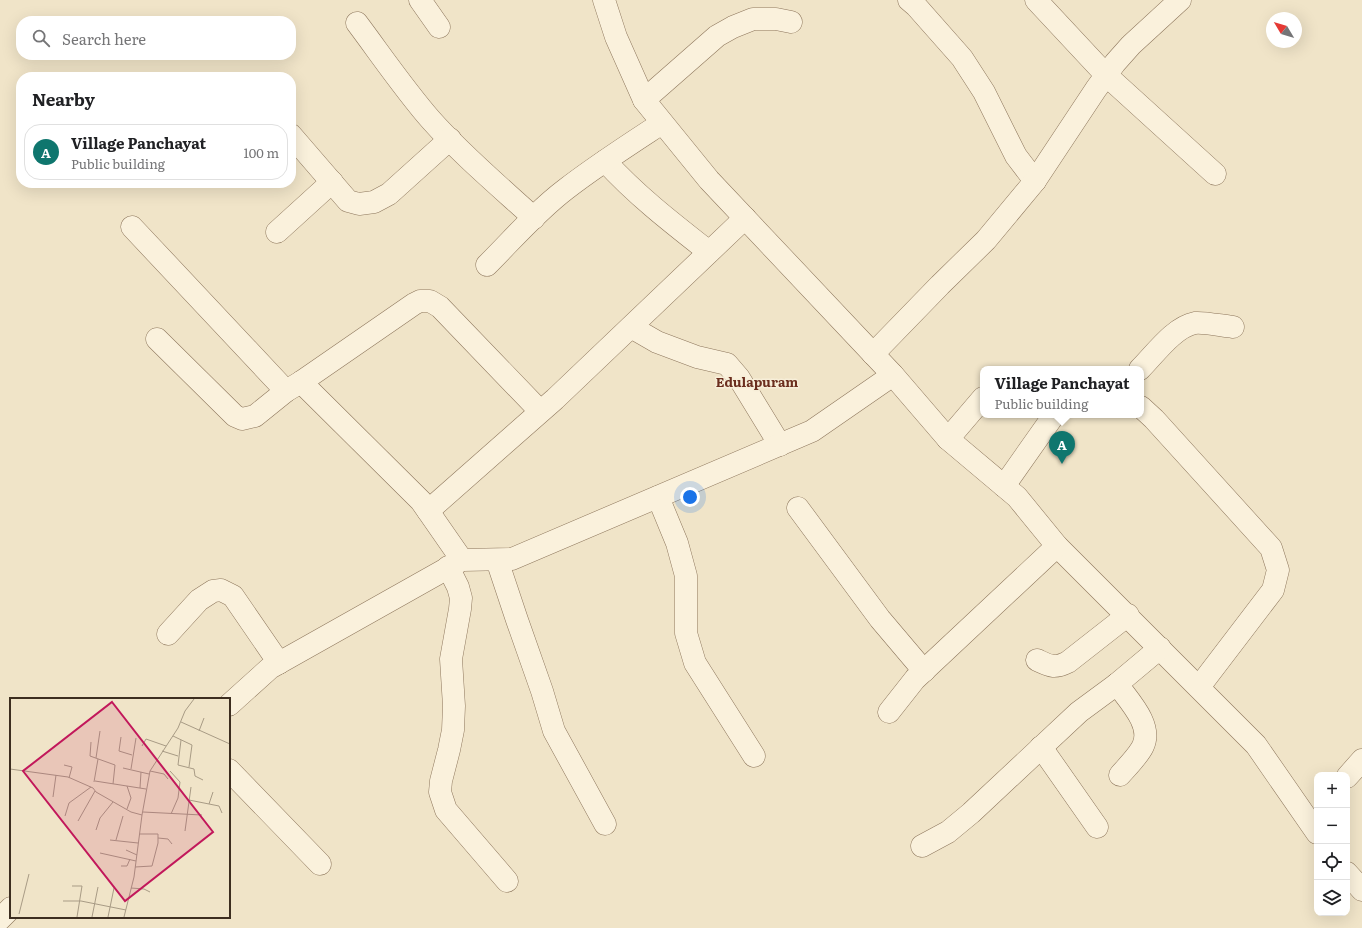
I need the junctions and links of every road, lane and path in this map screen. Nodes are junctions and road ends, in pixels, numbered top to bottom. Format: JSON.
{"nodes":[{"id":1,"x":420,"y":0,"type":"edge"},
{"id":2,"x":604,"y":0,"type":"edge"},
{"id":3,"x":909,"y":0,"type":"edge"},
{"id":4,"x":1036,"y":0,"type":"edge"},
{"id":5,"x":1180,"y":0,"type":"edge"},
{"id":6,"x":791,"y":22,"type":"dead end"},
{"id":7,"x":358,"y":23,"type":"dead end"},
{"id":8,"x":439,"y":27,"type":"dead end"},
{"id":9,"x":1106,"y":75,"type":"junction"},
{"id":10,"x":644,"y":100,"type":"junction"},
{"id":11,"x":662,"y":123,"type":"junction"},
{"id":12,"x":450,"y":139,"type":"junction"},
{"id":13,"x":296,"y":141,"type":"edge"},
{"id":14,"x":605,"y":161,"type":"junction"},
{"id":15,"x":1215,"y":174,"type":"dead end"},
{"id":16,"x":1034,"y":181,"type":"junction"},
{"id":17,"x":332,"y":182,"type":"junction"},
{"id":18,"x":534,"y":218,"type":"junction"},
{"id":19,"x":745,"y":218,"type":"junction"},
{"id":20,"x":132,"y":227,"type":"dead end"},
{"id":21,"x":277,"y":232,"type":"dead end"},
{"id":22,"x":709,"y":252,"type":"junction"},
{"id":23,"x":487,"y":265,"type":"dead end"},
{"id":24,"x":1233,"y":326,"type":"dead end"},
{"id":25,"x":631,"y":327,"type":"junction"},
{"id":26,"x":157,"y":339,"type":"dead end"},
{"id":27,"x":873,"y":354,"type":"junction"},
{"id":28,"x":1143,"y":366,"type":"edge"},
{"id":29,"x":893,"y":375,"type":"junction"},
{"id":30,"x":294,"y":387,"type":"junction"},
{"id":31,"x":980,"y":402,"type":"edge"},
{"id":32,"x":1144,"y":410,"type":"edge"},
{"id":33,"x":540,"y":411,"type":"junction"},
{"id":34,"x":1052,"y":418,"type":"edge"},
{"id":35,"x":948,"y":439,"type":"junction"},
{"id":36,"x":780,"y":445,"type":"junction"},
{"id":37,"x":1004,"y":486,"type":"junction"},
{"id":38,"x":658,"y":497,"type":"junction"},
{"id":39,"x":798,"y":508,"type":"dead end"},
{"id":40,"x":428,"y":511,"type":"junction"},
{"id":41,"x":1057,"y":546,"type":"junction"},
{"id":42,"x":497,"y":560,"type":"junction"},
{"id":43,"x":455,"y":563,"type":"junction"},
{"id":44,"x":1128,"y":616,"type":"junction"},
{"id":45,"x":168,"y":634,"type":"dead end"},
{"id":46,"x":1160,"y":648,"type":"junction"},
{"id":47,"x":1037,"y":660,"type":"dead end"},
{"id":48,"x":279,"y":663,"type":"junction"},
{"id":49,"x":924,"y":671,"type":"junction"},
{"id":50,"x":1117,"y":684,"type":"junction"},
{"id":51,"x":1199,"y":687,"type":"junction"},
{"id":52,"x":230,"y":704,"type":"edge"},
{"id":53,"x":889,"y":712,"type":"dead end"},
{"id":54,"x":1041,"y":747,"type":"junction"},
{"id":55,"x":754,"y":756,"type":"dead end"},
{"id":56,"x":1362,"y":760,"type":"edge"},
{"id":57,"x":230,"y":771,"type":"edge"},
{"id":58,"x":1350,"y":774,"type":"edge"},
{"id":59,"x":1120,"y":775,"type":"dead end"},
{"id":60,"x":1314,"y":821,"type":"edge"},
{"id":61,"x":606,"y":824,"type":"dead end"},
{"id":62,"x":1097,"y":827,"type":"dead end"},
{"id":63,"x":922,"y":846,"type":"dead end"},
{"id":64,"x":320,"y":864,"type":"dead end"},
{"id":65,"x":1350,"y":876,"type":"edge"},
{"id":66,"x":507,"y":880,"type":"dead end"},
{"id":67,"x":1362,"y":890,"type":"edge"},
{"id":68,"x":10,"y":909,"type":"edge"},
{"id":69,"x":0,"y":920,"type":"edge"}],
"edges":[{"from":1,"to":8,"type":"street"},
{"from":2,"to":10,"type":"street"},
{"from":3,"to":16,"type":"street"},
{"from":4,"to":9,"type":"street"},
{"from":5,"to":9,"type":"street"},
{"from":6,"to":10,"type":"street"},
{"from":7,"to":12,"type":"street"},
{"from":9,"to":15,"type":"street"},
{"from":9,"to":16,"type":"street"},
{"from":10,"to":11,"type":"street"},
{"from":11,"to":14,"type":"street"},
{"from":11,"to":19,"type":"street"},
{"from":12,"to":17,"type":"street"},
{"from":12,"to":18,"type":"street"},
{"from":13,"to":17,"type":"street"},
{"from":14,"to":18,"type":"street"},
{"from":14,"to":22,"type":"street"},
{"from":16,"to":27,"type":"street"},
{"from":17,"to":21,"type":"street"},
{"from":18,"to":23,"type":"street"},
{"from":19,"to":22,"type":"street"},
{"from":19,"to":27,"type":"street"},
{"from":20,"to":30,"type":"street"},
{"from":22,"to":25,"type":"street"},
{"from":24,"to":28,"type":"street"},
{"from":25,"to":33,"type":"street"},
{"from":25,"to":36,"type":"street"},
{"from":26,"to":30,"type":"street"},
{"from":27,"to":29,"type":"street"},
{"from":29,"to":35,"type":"street"},
{"from":29,"to":36,"type":"street"},
{"from":30,"to":33,"type":"street"},
{"from":30,"to":40,"type":"street"},
{"from":31,"to":35,"type":"street"},
{"from":32,"to":51,"type":"street"},
{"from":33,"to":40,"type":"street"},
{"from":34,"to":37,"type":"street"},
{"from":35,"to":37,"type":"street"},
{"from":36,"to":38,"type":"street"},
{"from":37,"to":41,"type":"street"},
{"from":38,"to":42,"type":"street"},
{"from":38,"to":55,"type":"street"},
{"from":39,"to":49,"type":"street"},
{"from":40,"to":43,"type":"street"},
{"from":41,"to":44,"type":"street"},
{"from":41,"to":49,"type":"street"},
{"from":42,"to":43,"type":"street"},
{"from":42,"to":61,"type":"street"},
{"from":43,"to":48,"type":"street"},
{"from":43,"to":66,"type":"street"},
{"from":44,"to":46,"type":"street"},
{"from":44,"to":47,"type":"street"},
{"from":45,"to":48,"type":"street"},
{"from":46,"to":50,"type":"street"},
{"from":46,"to":51,"type":"street"},
{"from":48,"to":52,"type":"street"},
{"from":49,"to":53,"type":"street"},
{"from":50,"to":54,"type":"street"},
{"from":50,"to":59,"type":"street"},
{"from":51,"to":60,"type":"street"},
{"from":54,"to":62,"type":"street"},
{"from":54,"to":63,"type":"street"},
{"from":56,"to":58,"type":"street"},
{"from":57,"to":64,"type":"street"},
{"from":65,"to":67,"type":"street"},
{"from":68,"to":69,"type":"street"}]}
